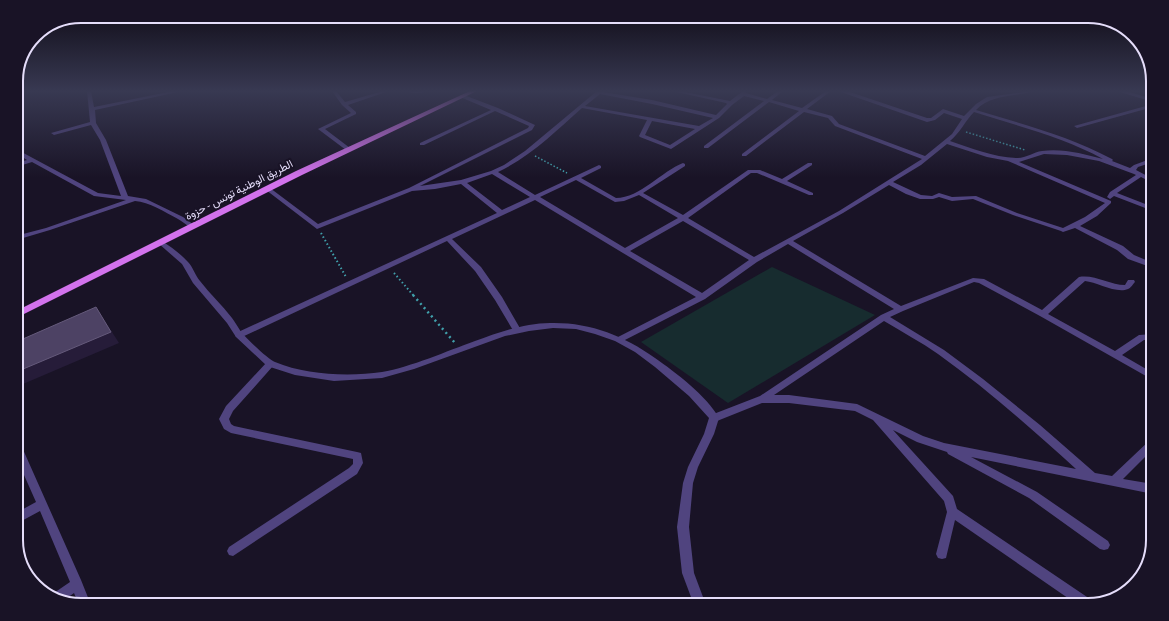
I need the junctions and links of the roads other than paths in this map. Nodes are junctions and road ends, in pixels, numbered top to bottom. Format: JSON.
{"nodes":[{"id":1,"x":93,"y":120,"type":"edge"},
{"id":2,"x":340,"y":120,"type":"edge"},
{"id":3,"x":410,"y":120,"type":"edge"},
{"id":4,"x":473,"y":120,"type":"edge"},
{"id":5,"x":521,"y":120,"type":"edge"},
{"id":6,"x":567,"y":120,"type":"edge"},
{"id":7,"x":649,"y":120,"type":"edge"},
{"id":8,"x":656,"y":120,"type":"edge"},
{"id":9,"x":713,"y":120,"type":"edge"},
{"id":10,"x":743,"y":120,"type":"edge"},
{"id":11,"x":790,"y":120,"type":"edge"},
{"id":12,"x":833,"y":120,"type":"edge"},
{"id":13,"x":964,"y":120,"type":"edge"},
{"id":14,"x":1002,"y":120,"type":"edge"},
{"id":15,"x":1099,"y":120,"type":"edge"},
{"id":16,"x":93,"y":123,"type":"junction"},
{"id":17,"x":1077,"y":126,"type":"dead end"},
{"id":18,"x":701,"y":128,"type":"junction"},
{"id":19,"x":54,"y":133,"type":"dead end"},
{"id":20,"x":654,"y":142,"type":"junction"},
{"id":21,"x":947,"y":142,"type":"junction"},
{"id":22,"x":422,"y":144,"type":"dead end"},
{"id":23,"x":645,"y":146,"type":"dead end"},
{"id":24,"x":706,"y":147,"type":"dead end"},
{"id":25,"x":348,"y":149,"type":"junction"},
{"id":26,"x":23,"y":155,"type":"edge"},
{"id":27,"x":744,"y":155,"type":"dead end"},
{"id":28,"x":925,"y":158,"type":"junction"},
{"id":29,"x":1008,"y":159,"type":"junction"},
{"id":30,"x":32,"y":160,"type":"junction"},
{"id":31,"x":23,"y":163,"type":"edge"},
{"id":32,"x":1146,"y":163,"type":"edge"},
{"id":33,"x":810,"y":164,"type":"dead end"},
{"id":34,"x":683,"y":165,"type":"dead end"},
{"id":35,"x":1118,"y":165,"type":"junction"},
{"id":36,"x":599,"y":167,"type":"dead end"},
{"id":37,"x":493,"y":172,"type":"junction"},
{"id":38,"x":1137,"y":174,"type":"junction"},
{"id":39,"x":577,"y":178,"type":"junction"},
{"id":40,"x":1146,"y":178,"type":"edge"},
{"id":41,"x":462,"y":182,"type":"junction"},
{"id":42,"x":782,"y":182,"type":"junction"},
{"id":43,"x":890,"y":183,"type":"junction"},
{"id":44,"x":268,"y":189,"type":"junction"},
{"id":45,"x":410,"y":189,"type":"junction"},
{"id":46,"x":1112,"y":193,"type":"junction"},
{"id":47,"x":639,"y":194,"type":"junction"},
{"id":48,"x":811,"y":194,"type":"dead end"},
{"id":49,"x":534,"y":197,"type":"junction"},
{"id":50,"x":125,"y":198,"type":"junction"},
{"id":51,"x":137,"y":198,"type":"junction"},
{"id":52,"x":1109,"y":202,"type":"junction"},
{"id":53,"x":1146,"y":206,"type":"edge"},
{"id":54,"x":500,"y":212,"type":"junction"},
{"id":55,"x":683,"y":218,"type":"junction"},
{"id":56,"x":192,"y":226,"type":"junction"},
{"id":57,"x":1075,"y":226,"type":"junction"},
{"id":58,"x":23,"y":236,"type":"edge"},
{"id":59,"x":448,"y":238,"type":"junction"},
{"id":60,"x":160,"y":242,"type":"junction"},
{"id":61,"x":789,"y":242,"type":"junction"},
{"id":62,"x":624,"y":251,"type":"junction"},
{"id":63,"x":754,"y":260,"type":"junction"},
{"id":64,"x":1146,"y":263,"type":"edge"},
{"id":65,"x":1131,"y":282,"type":"dead end"},
{"id":66,"x":702,"y":297,"type":"junction"},
{"id":67,"x":900,"y":309,"type":"junction"},
{"id":68,"x":23,"y":311,"type":"edge"},
{"id":69,"x":1043,"y":314,"type":"junction"},
{"id":70,"x":884,"y":317,"type":"junction"},
{"id":71,"x":517,"y":330,"type":"junction"},
{"id":72,"x":239,"y":335,"type":"junction"},
{"id":73,"x":1146,"y":337,"type":"edge"},
{"id":74,"x":621,"y":339,"type":"junction"},
{"id":75,"x":1116,"y":355,"type":"junction"},
{"id":76,"x":270,"y":364,"type":"junction"},
{"id":77,"x":1146,"y":373,"type":"edge"},
{"id":78,"x":762,"y":399,"type":"junction"},
{"id":79,"x":873,"y":415,"type":"junction"},
{"id":80,"x":714,"y":418,"type":"junction"},
{"id":81,"x":944,"y":447,"type":"junction"},
{"id":82,"x":1146,"y":450,"type":"edge"},
{"id":83,"x":23,"y":461,"type":"edge"},
{"id":84,"x":1091,"y":476,"type":"junction"},
{"id":85,"x":1114,"y":481,"type":"junction"},
{"id":86,"x":1146,"y":488,"type":"edge"},
{"id":87,"x":42,"y":504,"type":"junction"},
{"id":88,"x":952,"y":512,"type":"junction"},
{"id":89,"x":23,"y":515,"type":"edge"},
{"id":90,"x":1104,"y":545,"type":"dead end"},
{"id":91,"x":233,"y":551,"type":"dead end"},
{"id":92,"x":942,"y":554,"type":"dead end"},
{"id":93,"x":77,"y":584,"type":"junction"},
{"id":94,"x":62,"y":594,"type":"edge"},
{"id":95,"x":82,"y":598,"type":"edge"},
{"id":96,"x":697,"y":598,"type":"edge"},
{"id":97,"x":1079,"y":598,"type":"edge"}],
"edges":[{"from":1,"to":16,"type":"street"},
{"from":2,"to":25,"type":"street"},
{"from":3,"to":25,"type":"main road","name":"الطريق الوطنية تونس - حزوة"},
{"from":4,"to":22,"type":"street"},
{"from":5,"to":45,"type":"street"},
{"from":6,"to":37,"type":"street"},
{"from":7,"to":20,"type":"street"},
{"from":8,"to":18,"type":"street"},
{"from":9,"to":18,"type":"street"},
{"from":10,"to":24,"type":"street"},
{"from":11,"to":27,"type":"street"},
{"from":12,"to":28,"type":"street"},
{"from":13,"to":21,"type":"street"},
{"from":14,"to":35,"type":"street"},
{"from":15,"to":17,"type":"street"},
{"from":16,"to":19,"type":"street"},
{"from":16,"to":50,"type":"street"},
{"from":18,"to":20,"type":"street"},
{"from":20,"to":23,"type":"street"},
{"from":21,"to":28,"type":"street"},
{"from":21,"to":29,"type":"street"},
{"from":25,"to":44,"type":"main road","name":"الطريق الوطنية تونس - حزوة"},
{"from":26,"to":30,"type":"street"},
{"from":28,"to":43,"type":"street"},
{"from":29,"to":35,"type":"street"},
{"from":29,"to":52,"type":"street"},
{"from":30,"to":31,"type":"street"},
{"from":30,"to":50,"type":"street"},
{"from":32,"to":38,"type":"street"},
{"from":33,"to":42,"type":"street"},
{"from":34,"to":47,"type":"street"},
{"from":35,"to":38,"type":"street"},
{"from":36,"to":39,"type":"street"},
{"from":37,"to":41,"type":"street"},
{"from":37,"to":49,"type":"street"},
{"from":38,"to":40,"type":"street"},
{"from":38,"to":46,"type":"street"},
{"from":39,"to":47,"type":"street"},
{"from":39,"to":49,"type":"street"},
{"from":41,"to":45,"type":"street"},
{"from":41,"to":54,"type":"street"},
{"from":42,"to":48,"type":"street"},
{"from":42,"to":55,"type":"street"},
{"from":43,"to":57,"type":"street"},
{"from":43,"to":61,"type":"street"},
{"from":44,"to":45,"type":"street"},
{"from":44,"to":56,"type":"main road","name":"الطريق الوطنية تونس - حزوة"},
{"from":46,"to":52,"type":"street"},
{"from":46,"to":53,"type":"street"},
{"from":47,"to":55,"type":"street"},
{"from":49,"to":54,"type":"street"},
{"from":49,"to":62,"type":"street"},
{"from":50,"to":51,"type":"street"},
{"from":51,"to":56,"type":"street"},
{"from":51,"to":58,"type":"street"},
{"from":52,"to":57,"type":"street"},
{"from":54,"to":59,"type":"street"},
{"from":55,"to":62,"type":"street"},
{"from":55,"to":63,"type":"street"},
{"from":56,"to":60,"type":"main road","name":"الطريق الوطنية تونس - حزوة"},
{"from":57,"to":64,"type":"street"},
{"from":59,"to":71,"type":"street"},
{"from":59,"to":72,"type":"street"},
{"from":60,"to":68,"type":"main road","name":"الطريق الوطنية تونس - حزوة"},
{"from":60,"to":72,"type":"street"},
{"from":61,"to":63,"type":"street"},
{"from":61,"to":67,"type":"street"},
{"from":62,"to":66,"type":"street"},
{"from":63,"to":66,"type":"street"},
{"from":65,"to":69,"type":"street"},
{"from":66,"to":74,"type":"street"},
{"from":67,"to":69,"type":"street"},
{"from":67,"to":70,"type":"street"},
{"from":69,"to":75,"type":"street"},
{"from":70,"to":78,"type":"street"},
{"from":70,"to":84,"type":"street"},
{"from":71,"to":74,"type":"street"},
{"from":71,"to":76,"type":"street"},
{"from":72,"to":76,"type":"street"},
{"from":73,"to":75,"type":"street"},
{"from":74,"to":80,"type":"street"},
{"from":75,"to":77,"type":"street"},
{"from":76,"to":91,"type":"street"},
{"from":78,"to":79,"type":"street"},
{"from":78,"to":80,"type":"street"},
{"from":79,"to":81,"type":"street"},
{"from":79,"to":88,"type":"street"},
{"from":80,"to":96,"type":"street"},
{"from":81,"to":84,"type":"street"},
{"from":81,"to":90,"type":"street"},
{"from":82,"to":85,"type":"street"},
{"from":83,"to":87,"type":"street"},
{"from":84,"to":85,"type":"street"},
{"from":85,"to":86,"type":"street"},
{"from":87,"to":89,"type":"street"},
{"from":87,"to":93,"type":"street"},
{"from":88,"to":92,"type":"street"},
{"from":88,"to":97,"type":"street"},
{"from":93,"to":94,"type":"street"},
{"from":93,"to":95,"type":"street"}]}
